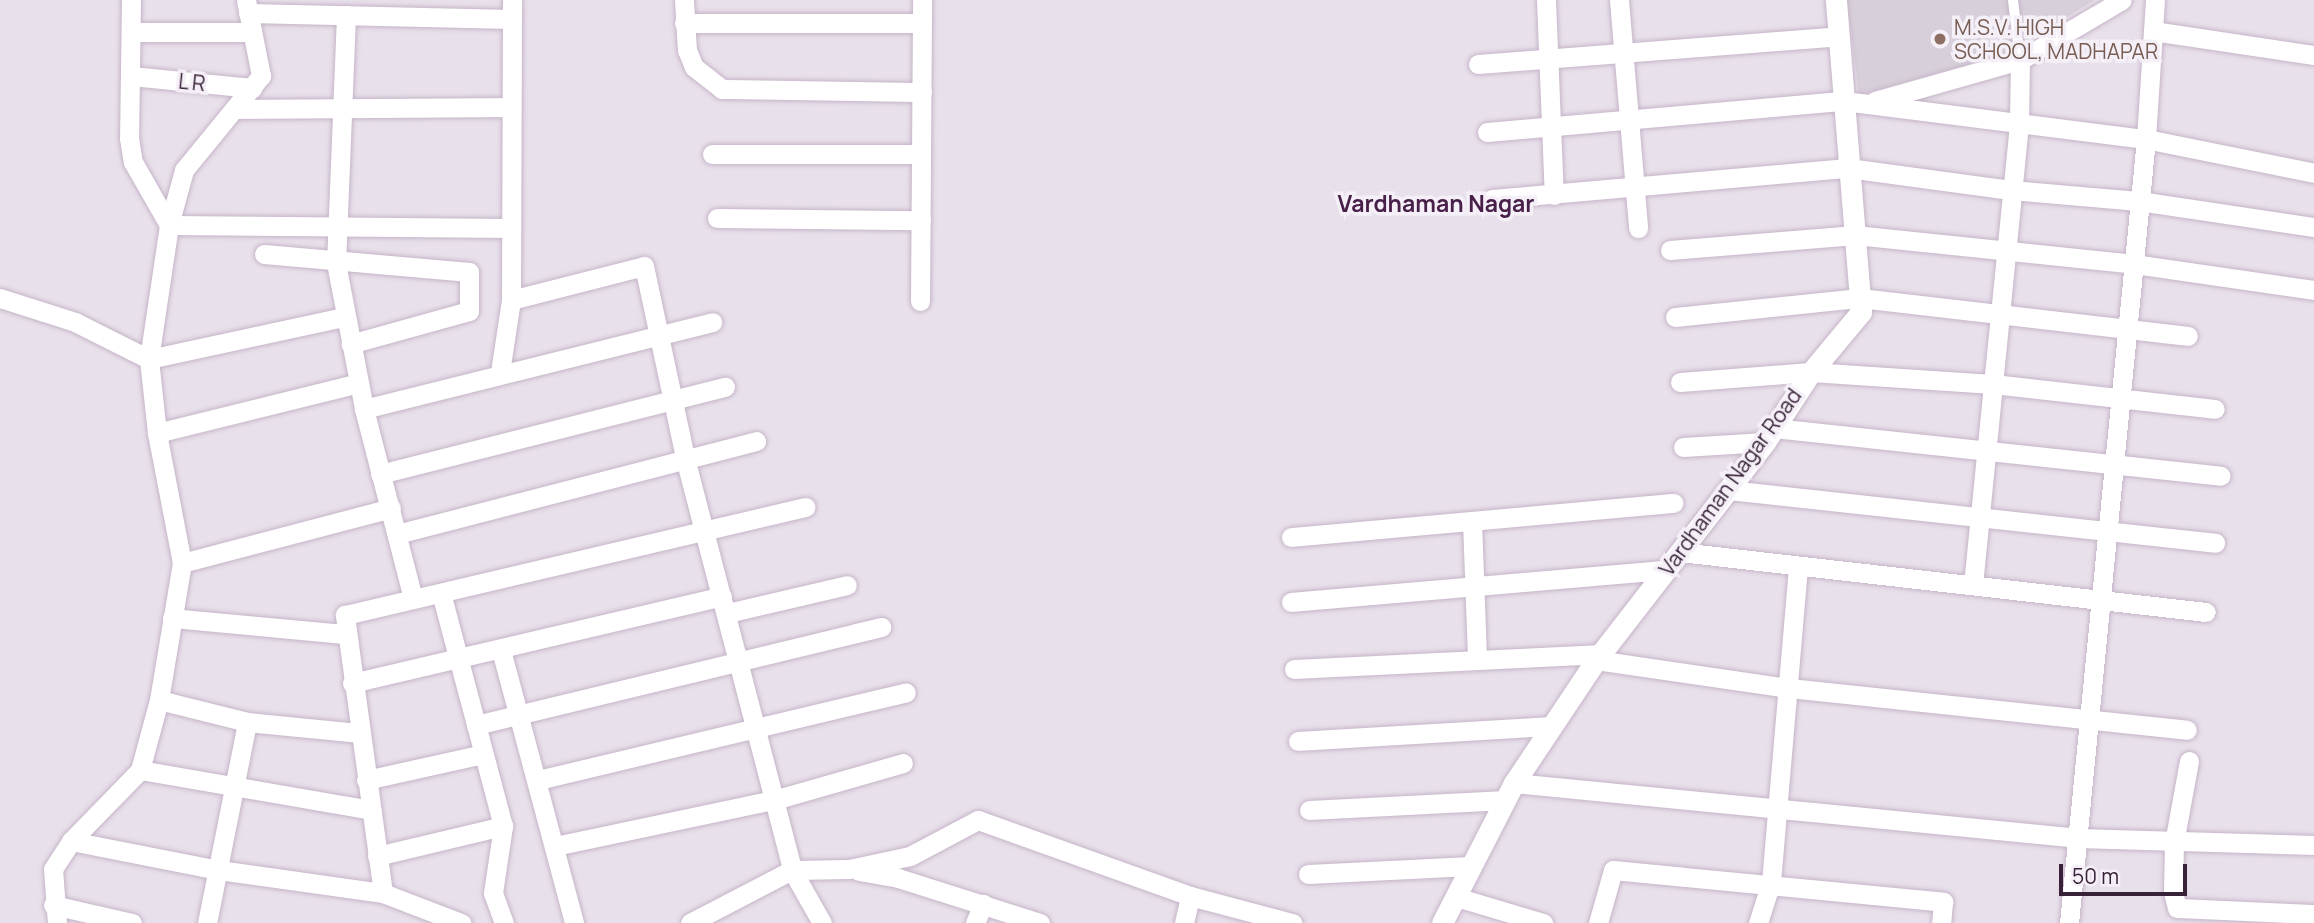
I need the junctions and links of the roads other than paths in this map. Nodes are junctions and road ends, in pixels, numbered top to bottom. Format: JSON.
{"nodes":[{"id":1,"x":131,"y":0,"type":"edge"},
{"id":2,"x":684,"y":0,"type":"edge"},
{"id":3,"x":922,"y":0,"type":"edge"},
{"id":4,"x":1546,"y":0,"type":"edge"},
{"id":5,"x":1619,"y":0,"type":"edge"},
{"id":6,"x":1836,"y":0,"type":"edge"},
{"id":7,"x":2013,"y":0,"type":"edge"},
{"id":8,"x":2122,"y":0,"type":"edge"},
{"id":9,"x":2155,"y":0,"type":"edge"},
{"id":10,"x":512,"y":9,"type":"edge"},
{"id":11,"x":249,"y":15,"type":"edge"},
{"id":12,"x":346,"y":15,"type":"junction"},
{"id":13,"x":684,"y":23,"type":"junction"},
{"id":14,"x":922,"y":23,"type":"junction"},
{"id":15,"x":2153,"y":31,"type":"junction"},
{"id":16,"x":131,"y":32,"type":"junction"},
{"id":17,"x":1839,"y":36,"type":"junction"},
{"id":18,"x":2314,"y":55,"type":"edge"},
{"id":19,"x":1624,"y":56,"type":"junction"},
{"id":20,"x":1547,"y":60,"type":"junction"},
{"id":21,"x":2020,"y":60,"type":"junction"},
{"id":22,"x":1478,"y":64,"type":"dead end"},
{"id":23,"x":131,"y":76,"type":"junction"},
{"id":24,"x":252,"y":88,"type":"junction"},
{"id":25,"x":922,"y":92,"type":"junction"},
{"id":26,"x":1854,"y":102,"type":"junction"},
{"id":27,"x":512,"y":107,"type":"junction"},
{"id":28,"x":237,"y":109,"type":"junction"},
{"id":29,"x":339,"y":112,"type":"junction"},
{"id":30,"x":1630,"y":123,"type":"junction"},
{"id":31,"x":2019,"y":123,"type":"junction"},
{"id":32,"x":1549,"y":128,"type":"junction"},
{"id":33,"x":1487,"y":132,"type":"dead end"},
{"id":34,"x":2147,"y":139,"type":"junction"},
{"id":35,"x":712,"y":154,"type":"dead end"},
{"id":36,"x":921,"y":154,"type":"junction"},
{"id":37,"x":1848,"y":168,"type":"junction"},
{"id":38,"x":2314,"y":173,"type":"edge"},
{"id":39,"x":1634,"y":190,"type":"junction"},
{"id":40,"x":2011,"y":190,"type":"junction"},
{"id":41,"x":1554,"y":195,"type":"junction"},
{"id":42,"x":1492,"y":199,"type":"dead end"},
{"id":43,"x":2139,"y":201,"type":"junction"},
{"id":44,"x":717,"y":218,"type":"dead end"},
{"id":45,"x":921,"y":220,"type":"junction"},
{"id":46,"x":169,"y":225,"type":"junction"},
{"id":47,"x":336,"y":225,"type":"junction"},
{"id":48,"x":2314,"y":227,"type":"edge"},
{"id":49,"x":511,"y":228,"type":"junction"},
{"id":50,"x":1637,"y":228,"type":"dead end"},
{"id":51,"x":1855,"y":235,"type":"junction"},
{"id":52,"x":1670,"y":250,"type":"dead end"},
{"id":53,"x":2006,"y":253,"type":"junction"},
{"id":54,"x":264,"y":254,"type":"dead end"},
{"id":55,"x":336,"y":263,"type":"junction"},
{"id":56,"x":2134,"y":264,"type":"junction"},
{"id":57,"x":2314,"y":290,"type":"edge"},
{"id":58,"x":1860,"y":298,"type":"junction"},
{"id":59,"x":0,"y":299,"type":"edge"},
{"id":60,"x":510,"y":300,"type":"junction"},
{"id":61,"x":920,"y":301,"type":"dead end"},
{"id":62,"x":344,"y":317,"type":"junction"},
{"id":63,"x":1675,"y":317,"type":"dead end"},
{"id":64,"x":2000,"y":317,"type":"junction"},
{"id":65,"x":712,"y":321,"type":"dead end"},
{"id":66,"x":2128,"y":330,"type":"junction"},
{"id":67,"x":657,"y":334,"type":"junction"},
{"id":68,"x":2188,"y":336,"type":"dead end"},
{"id":69,"x":350,"y":344,"type":"junction"},
{"id":70,"x":149,"y":359,"type":"junction"},
{"id":71,"x":499,"y":372,"type":"junction"},
{"id":72,"x":1811,"y":372,"type":"junction"},
{"id":73,"x":1680,"y":382,"type":"dead end"},
{"id":74,"x":359,"y":383,"type":"junction"},
{"id":75,"x":1993,"y":384,"type":"junction"},
{"id":76,"x":725,"y":387,"type":"dead end"},
{"id":77,"x":2122,"y":396,"type":"junction"},
{"id":78,"x":671,"y":398,"type":"junction"},
{"id":79,"x":2215,"y":409,"type":"dead end"},
{"id":80,"x":364,"y":410,"type":"junction"},
{"id":81,"x":157,"y":433,"type":"junction"},
{"id":82,"x":1770,"y":435,"type":"junction"},
{"id":83,"x":755,"y":441,"type":"dead end"},
{"id":84,"x":1683,"y":447,"type":"dead end"},
{"id":85,"x":1987,"y":451,"type":"junction"},
{"id":86,"x":685,"y":458,"type":"junction"},
{"id":87,"x":2115,"y":464,"type":"junction"},
{"id":88,"x":380,"y":474,"type":"junction"},
{"id":89,"x":2220,"y":476,"type":"dead end"},
{"id":90,"x":1729,"y":490,"type":"junction"},
{"id":91,"x":1672,"y":503,"type":"dead end"},
{"id":92,"x":805,"y":507,"type":"dead end"},
{"id":93,"x":391,"y":508,"type":"junction"},
{"id":94,"x":1980,"y":520,"type":"junction"},
{"id":95,"x":1472,"y":521,"type":"junction"},
{"id":96,"x":2109,"y":530,"type":"junction"},
{"id":97,"x":706,"y":533,"type":"junction"},
{"id":98,"x":397,"y":534,"type":"junction"},
{"id":99,"x":1291,"y":537,"type":"dead end"},
{"id":100,"x":2215,"y":543,"type":"dead end"},
{"id":101,"x":1680,"y":552,"type":"junction"},
{"id":102,"x":182,"y":563,"type":"junction"},
{"id":103,"x":1798,"y":568,"type":"junction"},
{"id":104,"x":1666,"y":570,"type":"junction"},
{"id":105,"x":847,"y":585,"type":"dead end"},
{"id":106,"x":1973,"y":585,"type":"junction"},
{"id":107,"x":1476,"y":586,"type":"junction"},
{"id":108,"x":441,"y":593,"type":"junction"},
{"id":109,"x":413,"y":599,"type":"junction"},
{"id":110,"x":2102,"y":599,"type":"junction"},
{"id":111,"x":1291,"y":602,"type":"dead end"},
{"id":112,"x":724,"y":604,"type":"junction"},
{"id":113,"x":2206,"y":612,"type":"dead end"},
{"id":114,"x":172,"y":618,"type":"junction"},
{"id":115,"x":881,"y":627,"type":"dead end"},
{"id":116,"x":345,"y":634,"type":"junction"},
{"id":117,"x":502,"y":650,"type":"junction"},
{"id":118,"x":1599,"y":657,"type":"junction"},
{"id":119,"x":1477,"y":658,"type":"junction"},
{"id":120,"x":458,"y":660,"type":"junction"},
{"id":121,"x":739,"y":663,"type":"junction"},
{"id":122,"x":1294,"y":669,"type":"dead end"},
{"id":123,"x":352,"y":683,"type":"junction"},
{"id":124,"x":1789,"y":688,"type":"junction"},
{"id":125,"x":906,"y":692,"type":"dead end"},
{"id":126,"x":159,"y":700,"type":"junction"},
{"id":127,"x":520,"y":715,"type":"junction"},
{"id":128,"x":2091,"y":718,"type":"junction"},
{"id":129,"x":247,"y":722,"type":"junction"},
{"id":130,"x":476,"y":725,"type":"junction"},
{"id":131,"x":1552,"y":726,"type":"junction"},
{"id":132,"x":756,"y":728,"type":"junction"},
{"id":133,"x":2187,"y":730,"type":"dead end"},
{"id":134,"x":360,"y":733,"type":"junction"},
{"id":135,"x":1298,"y":741,"type":"dead end"},
{"id":136,"x":484,"y":754,"type":"junction"},
{"id":137,"x":2189,"y":761,"type":"dead end"},
{"id":138,"x":903,"y":762,"type":"dead end"},
{"id":139,"x":140,"y":770,"type":"junction"},
{"id":140,"x":366,"y":780,"type":"junction"},
{"id":141,"x":538,"y":780,"type":"junction"},
{"id":142,"x":235,"y":789,"type":"junction"},
{"id":143,"x":1510,"y":791,"type":"junction"},
{"id":144,"x":774,"y":800,"type":"junction"},
{"id":145,"x":1778,"y":809,"type":"junction"},
{"id":146,"x":372,"y":810,"type":"junction"},
{"id":147,"x":1309,"y":810,"type":"dead end"},
{"id":148,"x":503,"y":826,"type":"junction"},
{"id":149,"x":2079,"y":838,"type":"junction"},
{"id":150,"x":71,"y":841,"type":"junction"},
{"id":151,"x":2174,"y":842,"type":"junction"},
{"id":152,"x":2314,"y":845,"type":"edge"},
{"id":153,"x":555,"y":846,"type":"junction"},
{"id":154,"x":377,"y":856,"type":"junction"},
{"id":155,"x":1471,"y":866,"type":"junction"},
{"id":156,"x":849,"y":869,"type":"junction"},
{"id":157,"x":219,"y":870,"type":"junction"},
{"id":158,"x":792,"y":870,"type":"junction"},
{"id":159,"x":1308,"y":874,"type":"dead end"},
{"id":160,"x":1771,"y":882,"type":"junction"},
{"id":161,"x":383,"y":893,"type":"junction"},
{"id":162,"x":1190,"y":896,"type":"junction"},
{"id":163,"x":1456,"y":897,"type":"junction"},
{"id":164,"x":983,"y":904,"type":"junction"},
{"id":165,"x":55,"y":914,"type":"edge"},
{"id":166,"x":2314,"y":914,"type":"edge"},
{"id":167,"x":2209,"y":918,"type":"edge"},
{"id":168,"x":693,"y":922,"type":"edge"},
{"id":169,"x":132,"y":923,"type":"edge"},
{"id":170,"x":207,"y":923,"type":"edge"},
{"id":171,"x":461,"y":923,"type":"edge"},
{"id":172,"x":504,"y":923,"type":"edge"},
{"id":173,"x":574,"y":923,"type":"edge"},
{"id":174,"x":822,"y":923,"type":"edge"},
{"id":175,"x":975,"y":923,"type":"edge"},
{"id":176,"x":1040,"y":923,"type":"edge"},
{"id":177,"x":1184,"y":923,"type":"edge"},
{"id":178,"x":1292,"y":923,"type":"edge"},
{"id":179,"x":1442,"y":923,"type":"edge"},
{"id":180,"x":1543,"y":923,"type":"edge"},
{"id":181,"x":1598,"y":923,"type":"edge"},
{"id":182,"x":1758,"y":923,"type":"edge"},
{"id":183,"x":1941,"y":923,"type":"edge"},
{"id":184,"x":2069,"y":923,"type":"edge"}],
"edges":[{"from":1,"to":16,"type":"street"},
{"from":2,"to":13,"type":"street"},
{"from":3,"to":14,"type":"street"},
{"from":4,"to":20,"type":"street"},
{"from":5,"to":19,"type":"street"},
{"from":6,"to":17,"type":"street","name":"Vardhaman Nagar Road"},
{"from":7,"to":21,"type":"lane"},
{"from":8,"to":21,"type":"street"},
{"from":9,"to":15,"type":"street"},
{"from":10,"to":12,"type":"street"},
{"from":10,"to":27,"type":"street"},
{"from":11,"to":12,"type":"street"},
{"from":11,"to":16,"type":"street"},
{"from":11,"to":24,"type":"street"},
{"from":12,"to":29,"type":"street"},
{"from":13,"to":14,"type":"street"},
{"from":13,"to":25,"type":"street"},
{"from":14,"to":25,"type":"street"},
{"from":15,"to":18,"type":"street"},
{"from":15,"to":34,"type":"street"},
{"from":16,"to":23,"type":"street"},
{"from":17,"to":19,"type":"street"},
{"from":17,"to":26,"type":"street","name":"Vardhaman Nagar Road"},
{"from":19,"to":20,"type":"street"},
{"from":19,"to":30,"type":"street"},
{"from":20,"to":22,"type":"street"},
{"from":20,"to":32,"type":"street"},
{"from":21,"to":26,"type":"street"},
{"from":21,"to":31,"type":"street"},
{"from":23,"to":24,"type":"street","name":"L R"},
{"from":23,"to":46,"type":"street"},
{"from":24,"to":28,"type":"street"},
{"from":25,"to":36,"type":"street"},
{"from":26,"to":30,"type":"street"},
{"from":26,"to":31,"type":"street"},
{"from":26,"to":37,"type":"street","name":"Vardhaman Nagar Road"},
{"from":27,"to":29,"type":"street"},
{"from":27,"to":49,"type":"street"},
{"from":28,"to":29,"type":"street"},
{"from":28,"to":46,"type":"street"},
{"from":29,"to":47,"type":"street"},
{"from":30,"to":32,"type":"street"},
{"from":30,"to":39,"type":"street"},
{"from":31,"to":34,"type":"street"},
{"from":31,"to":40,"type":"street"},
{"from":32,"to":33,"type":"street"},
{"from":32,"to":41,"type":"street"},
{"from":34,"to":38,"type":"street"},
{"from":34,"to":43,"type":"street"},
{"from":35,"to":36,"type":"street"},
{"from":36,"to":45,"type":"street"},
{"from":37,"to":39,"type":"street"},
{"from":37,"to":40,"type":"street"},
{"from":37,"to":51,"type":"street","name":"Vardhaman Nagar Road"},
{"from":39,"to":41,"type":"street"},
{"from":39,"to":50,"type":"street"},
{"from":40,"to":43,"type":"street"},
{"from":40,"to":53,"type":"street"},
{"from":41,"to":42,"type":"street"},
{"from":43,"to":48,"type":"street"},
{"from":43,"to":56,"type":"street"},
{"from":44,"to":45,"type":"street"},
{"from":45,"to":61,"type":"street"},
{"from":46,"to":47,"type":"street"},
{"from":46,"to":70,"type":"street"},
{"from":47,"to":49,"type":"street"},
{"from":47,"to":55,"type":"street"},
{"from":49,"to":60,"type":"street"},
{"from":51,"to":52,"type":"street"},
{"from":51,"to":53,"type":"street"},
{"from":51,"to":58,"type":"street","name":"Vardhaman Nagar Road"},
{"from":53,"to":56,"type":"street"},
{"from":53,"to":64,"type":"street"},
{"from":54,"to":55,"type":"street"},
{"from":55,"to":62,"type":"street"},
{"from":55,"to":69,"type":"street"},
{"from":56,"to":57,"type":"street"},
{"from":56,"to":66,"type":"street"},
{"from":58,"to":63,"type":"street"},
{"from":58,"to":64,"type":"street"},
{"from":58,"to":72,"type":"street","name":"Vardhaman Nagar Road"},
{"from":59,"to":70,"type":"street"},
{"from":60,"to":67,"type":"street"},
{"from":60,"to":71,"type":"street"},
{"from":62,"to":69,"type":"street"},
{"from":62,"to":70,"type":"street"},
{"from":64,"to":66,"type":"street"},
{"from":64,"to":75,"type":"street"},
{"from":65,"to":67,"type":"street"},
{"from":66,"to":68,"type":"street"},
{"from":66,"to":77,"type":"street"},
{"from":67,"to":71,"type":"street"},
{"from":67,"to":78,"type":"street"},
{"from":69,"to":74,"type":"street"},
{"from":70,"to":81,"type":"street"},
{"from":71,"to":80,"type":"street"},
{"from":72,"to":73,"type":"street"},
{"from":72,"to":75,"type":"street"},
{"from":72,"to":82,"type":"street","name":"Vardhaman Nagar Road"},
{"from":74,"to":80,"type":"street"},
{"from":74,"to":81,"type":"street"},
{"from":75,"to":77,"type":"street"},
{"from":75,"to":85,"type":"street"},
{"from":76,"to":78,"type":"street"},
{"from":77,"to":79,"type":"street"},
{"from":77,"to":87,"type":"street"},
{"from":78,"to":86,"type":"street"},
{"from":78,"to":88,"type":"street"},
{"from":80,"to":88,"type":"street"},
{"from":81,"to":102,"type":"street"},
{"from":82,"to":84,"type":"street"},
{"from":82,"to":85,"type":"street"},
{"from":82,"to":90,"type":"street","name":"Vardhaman Nagar Road"},
{"from":83,"to":86,"type":"street"},
{"from":85,"to":87,"type":"street"},
{"from":85,"to":94,"type":"street"},
{"from":86,"to":97,"type":"street"},
{"from":86,"to":98,"type":"street"},
{"from":87,"to":89,"type":"street"},
{"from":87,"to":96,"type":"street"},
{"from":88,"to":93,"type":"street"},
{"from":90,"to":94,"type":"street"},
{"from":90,"to":101,"type":"street","name":"Vardhaman Nagar Road"},
{"from":91,"to":95,"type":"street"},
{"from":92,"to":97,"type":"street"},
{"from":93,"to":98,"type":"street"},
{"from":93,"to":102,"type":"street"},
{"from":94,"to":96,"type":"street"},
{"from":94,"to":106,"type":"street"},
{"from":95,"to":99,"type":"street"},
{"from":95,"to":107,"type":"street"},
{"from":96,"to":100,"type":"street"},
{"from":96,"to":110,"type":"street"},
{"from":97,"to":108,"type":"street"},
{"from":97,"to":112,"type":"street"},
{"from":98,"to":109,"type":"street"},
{"from":101,"to":103,"type":"street"},
{"from":101,"to":104,"type":"street","name":"Vardhaman Nagar Road"},
{"from":102,"to":114,"type":"street"},
{"from":103,"to":106,"type":"street"},
{"from":103,"to":124,"type":"street"},
{"from":104,"to":107,"type":"street"},
{"from":104,"to":118,"type":"street","name":"Vardhaman Nagar Road"},
{"from":105,"to":112,"type":"street"},
{"from":106,"to":110,"type":"street"},
{"from":107,"to":111,"type":"street"},
{"from":107,"to":119,"type":"street"},
{"from":108,"to":109,"type":"street"},
{"from":108,"to":120,"type":"street"},
{"from":109,"to":116,"type":"street"},
{"from":110,"to":113,"type":"street"},
{"from":110,"to":128,"type":"street"},
{"from":112,"to":117,"type":"street"},
{"from":112,"to":121,"type":"street"},
{"from":114,"to":116,"type":"street"},
{"from":114,"to":126,"type":"street"},
{"from":115,"to":121,"type":"street"},
{"from":116,"to":123,"type":"street"},
{"from":117,"to":120,"type":"street"},
{"from":117,"to":127,"type":"street"},
{"from":118,"to":119,"type":"street"},
{"from":118,"to":124,"type":"street"},
{"from":118,"to":131,"type":"street","name":"Vardhaman Nagar Road"},
{"from":119,"to":122,"type":"street"},
{"from":120,"to":123,"type":"street"},
{"from":120,"to":130,"type":"street"},
{"from":121,"to":127,"type":"street"},
{"from":121,"to":132,"type":"street"},
{"from":123,"to":134,"type":"street"},
{"from":124,"to":128,"type":"street"},
{"from":124,"to":145,"type":"street"},
{"from":125,"to":132,"type":"street"},
{"from":126,"to":129,"type":"street"},
{"from":126,"to":139,"type":"street"},
{"from":127,"to":130,"type":"street"},
{"from":127,"to":141,"type":"street"},
{"from":128,"to":133,"type":"street"},
{"from":128,"to":149,"type":"street"},
{"from":129,"to":134,"type":"street"},
{"from":129,"to":142,"type":"street"},
{"from":130,"to":136,"type":"street"},
{"from":131,"to":135,"type":"street"},
{"from":131,"to":143,"type":"street","name":"Vardhaman Nagar Road"},
{"from":132,"to":141,"type":"street"},
{"from":132,"to":144,"type":"street"},
{"from":134,"to":140,"type":"street"},
{"from":136,"to":140,"type":"street"},
{"from":136,"to":148,"type":"street"},
{"from":137,"to":151,"type":"street"},
{"from":138,"to":144,"type":"street"},
{"from":139,"to":142,"type":"street"},
{"from":139,"to":150,"type":"street"},
{"from":140,"to":146,"type":"street"},
{"from":141,"to":153,"type":"street"},
{"from":142,"to":146,"type":"street"},
{"from":142,"to":157,"type":"street"},
{"from":143,"to":145,"type":"street"},
{"from":143,"to":147,"type":"street"},
{"from":143,"to":155,"type":"street","name":"Vardhaman Nagar Road"},
{"from":144,"to":153,"type":"street"},
{"from":144,"to":158,"type":"street"},
{"from":145,"to":149,"type":"street"},
{"from":145,"to":160,"type":"street"},
{"from":146,"to":154,"type":"street"},
{"from":148,"to":154,"type":"street"},
{"from":148,"to":172,"type":"street"},
{"from":149,"to":151,"type":"street"},
{"from":149,"to":184,"type":"street"},
{"from":150,"to":157,"type":"street"},
{"from":150,"to":165,"type":"street"},
{"from":151,"to":152,"type":"street"},
{"from":151,"to":167,"type":"street"},
{"from":153,"to":173,"type":"street"},
{"from":154,"to":161,"type":"street"},
{"from":155,"to":159,"type":"street"},
{"from":155,"to":163,"type":"street","name":"Vardhaman Nagar Road"},
{"from":156,"to":158,"type":"street"},
{"from":156,"to":162,"type":"street"},
{"from":156,"to":164,"type":"street"},
{"from":157,"to":161,"type":"street"},
{"from":157,"to":170,"type":"street"},
{"from":158,"to":168,"type":"street"},
{"from":158,"to":174,"type":"street"},
{"from":160,"to":181,"type":"street"},
{"from":160,"to":182,"type":"street"},
{"from":160,"to":183,"type":"street"},
{"from":161,"to":171,"type":"street"},
{"from":162,"to":177,"type":"street"},
{"from":162,"to":178,"type":"street"},
{"from":163,"to":179,"type":"street","name":"Vardhaman Nagar Road"},
{"from":163,"to":180,"type":"street"},
{"from":164,"to":175,"type":"street"},
{"from":164,"to":176,"type":"street"},
{"from":165,"to":169,"type":"street"},
{"from":166,"to":167,"type":"street"}]}
